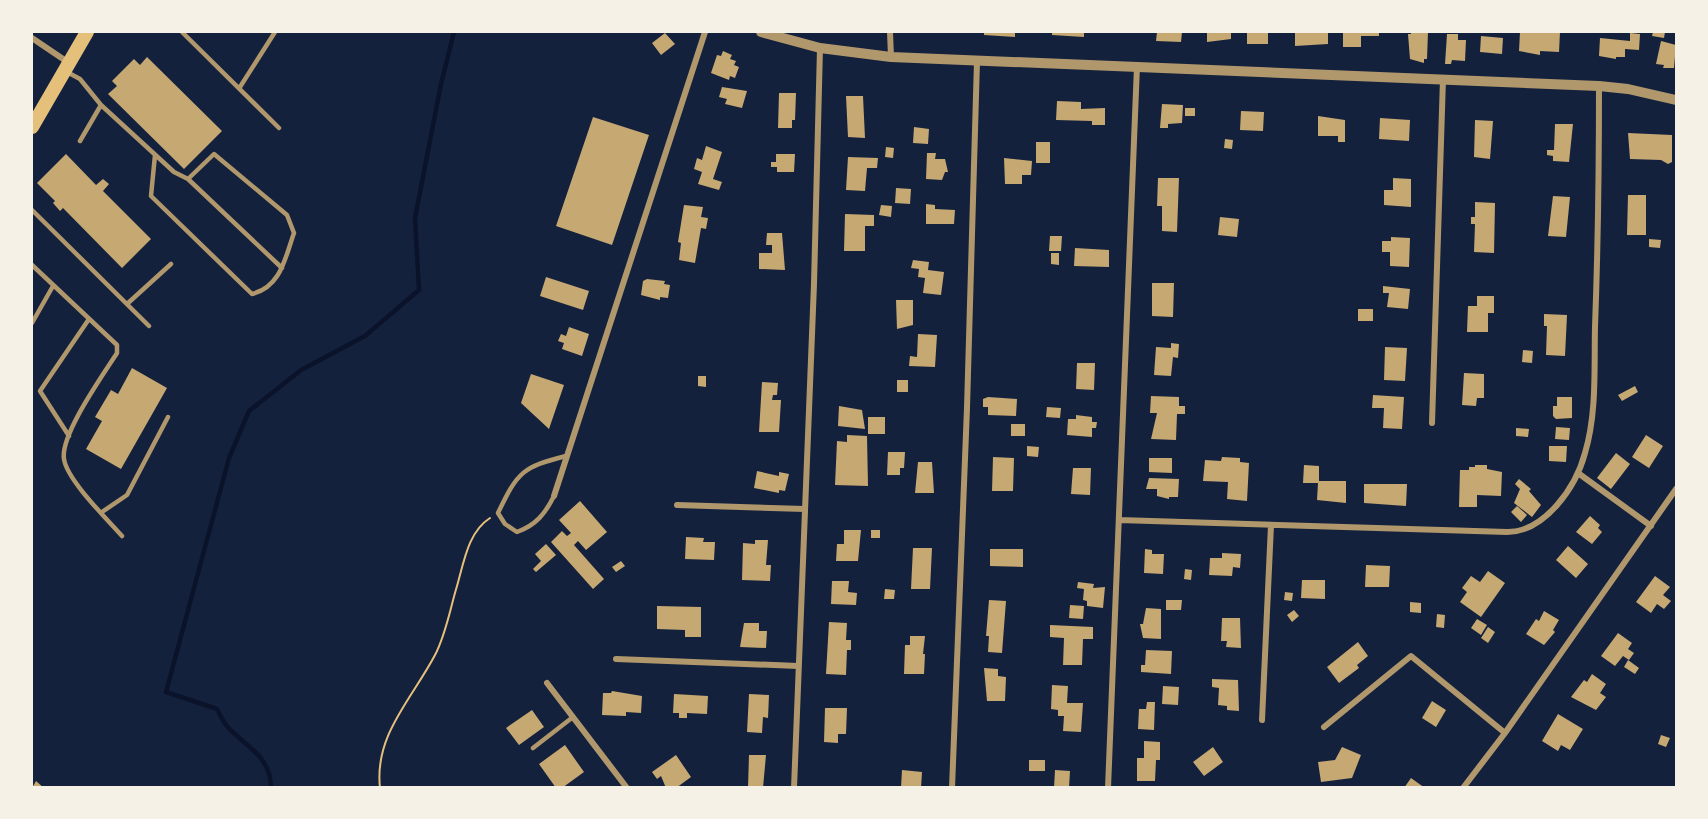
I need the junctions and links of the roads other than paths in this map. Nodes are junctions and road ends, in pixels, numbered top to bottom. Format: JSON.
{"nodes":[{"id":1,"x":87,"y":32,"type":"edge"},
{"id":2,"x":182,"y":32,"type":"edge"},
{"id":3,"x":275,"y":32,"type":"edge"},
{"id":4,"x":705,"y":32,"type":"edge"},
{"id":5,"x":761,"y":32,"type":"edge"},
{"id":6,"x":890,"y":32,"type":"edge"},
{"id":7,"x":32,"y":38,"type":"edge"},
{"id":8,"x":820,"y":48,"type":"junction"},
{"id":9,"x":891,"y":57,"type":"junction"},
{"id":10,"x":977,"y":61,"type":"junction"},
{"id":11,"x":1137,"y":65,"type":"junction"},
{"id":12,"x":67,"y":67,"type":"junction"},
{"id":13,"x":1443,"y":78,"type":"junction"},
{"id":14,"x":1599,"y":86,"type":"junction"},
{"id":15,"x":240,"y":87,"type":"junction"},
{"id":16,"x":1677,"y":100,"type":"edge"},
{"id":17,"x":101,"y":105,"type":"junction"},
{"id":18,"x":32,"y":127,"type":"edge"},
{"id":19,"x":279,"y":128,"type":"dead end"},
{"id":20,"x":80,"y":141,"type":"dead end"},
{"id":21,"x":155,"y":156,"type":"junction"},
{"id":22,"x":188,"y":179,"type":"junction"},
{"id":23,"x":32,"y":210,"type":"edge"},
{"id":24,"x":171,"y":264,"type":"dead end"},
{"id":25,"x":32,"y":266,"type":"edge"},
{"id":26,"x":282,"y":268,"type":"junction"},
{"id":27,"x":53,"y":286,"type":"junction"},
{"id":28,"x":127,"y":304,"type":"junction"},
{"id":29,"x":89,"y":319,"type":"junction"},
{"id":30,"x":32,"y":323,"type":"edge"},
{"id":31,"x":149,"y":326,"type":"dead end"},
{"id":32,"x":168,"y":417,"type":"dead end"},
{"id":33,"x":1432,"y":423,"type":"dead end"},
{"id":34,"x":69,"y":436,"type":"junction"},
{"id":35,"x":566,"y":456,"type":"junction"},
{"id":36,"x":1578,"y":473,"type":"junction"},
{"id":37,"x":1677,"y":489,"type":"edge"},
{"id":38,"x":554,"y":496,"type":"joint"},
{"id":39,"x":677,"y":505,"type":"dead end"},
{"id":40,"x":805,"y":509,"type":"junction"},
{"id":41,"x":102,"y":512,"type":"junction"},
{"id":42,"x":1119,"y":520,"type":"junction"},
{"id":43,"x":1271,"y":525,"type":"junction"},
{"id":44,"x":1651,"y":526,"type":"junction"},
{"id":45,"x":122,"y":536,"type":"dead end"},
{"id":46,"x":616,"y":658,"type":"dead end"},
{"id":47,"x":798,"y":666,"type":"junction"},
{"id":48,"x":547,"y":683,"type":"dead end"},
{"id":49,"x":573,"y":717,"type":"junction"},
{"id":50,"x":1262,"y":720,"type":"dead end"},
{"id":51,"x":1324,"y":727,"type":"dead end"},
{"id":52,"x":1505,"y":733,"type":"junction"},
{"id":53,"x":533,"y":748,"type":"dead end"},
{"id":54,"x":627,"y":788,"type":"edge"},
{"id":55,"x":794,"y":788,"type":"edge"},
{"id":56,"x":952,"y":788,"type":"edge"},
{"id":57,"x":1108,"y":788,"type":"edge"},
{"id":58,"x":1463,"y":788,"type":"edge"}],
"edges":[{"from":1,"to":12,"type":"main road"},
{"from":2,"to":15,"type":"lane"},
{"from":3,"to":15,"type":"lane"},
{"from":4,"to":35,"type":"street"},
{"from":5,"to":8,"type":"street"},
{"from":6,"to":9,"type":"street"},
{"from":7,"to":12,"type":"street"},
{"from":8,"to":9,"type":"street"},
{"from":8,"to":40,"type":"street"},
{"from":9,"to":10,"type":"street"},
{"from":10,"to":11,"type":"street"},
{"from":10,"to":56,"type":"street"},
{"from":11,"to":13,"type":"street"},
{"from":11,"to":42,"type":"street"},
{"from":12,"to":17,"type":"lane"},
{"from":12,"to":18,"type":"main road"},
{"from":13,"to":14,"type":"street"},
{"from":13,"to":33,"type":"street"},
{"from":14,"to":16,"type":"street"},
{"from":14,"to":36,"type":"street"},
{"from":15,"to":19,"type":"lane"},
{"from":17,"to":20,"type":"lane"},
{"from":17,"to":21,"type":"lane"},
{"from":21,"to":22,"type":"lane"},
{"from":21,"to":26,"type":"lane"},
{"from":22,"to":26,"type":"lane"},
{"from":22,"to":26,"type":"lane"},
{"from":23,"to":28,"type":"lane"},
{"from":24,"to":28,"type":"lane"},
{"from":25,"to":27,"type":"lane"},
{"from":27,"to":29,"type":"lane"},
{"from":27,"to":30,"type":"lane"},
{"from":28,"to":31,"type":"lane"},
{"from":29,"to":34,"type":"lane"},
{"from":29,"to":34,"type":"lane"},
{"from":32,"to":41,"type":"lane"},
{"from":34,"to":41,"type":"lane"},
{"from":35,"to":38,"type":"street"},
{"from":35,"to":38,"type":"lane"},
{"from":36,"to":43,"type":"street"},
{"from":36,"to":44,"type":"street"},
{"from":37,"to":44,"type":"street"},
{"from":39,"to":40,"type":"street"},
{"from":40,"to":47,"type":"street"},
{"from":41,"to":45,"type":"lane"},
{"from":42,"to":43,"type":"street"},
{"from":42,"to":57,"type":"street"},
{"from":43,"to":50,"type":"street"},
{"from":44,"to":52,"type":"street"},
{"from":46,"to":47,"type":"street"},
{"from":47,"to":55,"type":"street"},
{"from":48,"to":49,"type":"street"},
{"from":49,"to":53,"type":"lane"},
{"from":49,"to":54,"type":"street"},
{"from":51,"to":52,"type":"street"},
{"from":52,"to":58,"type":"street"}]}
